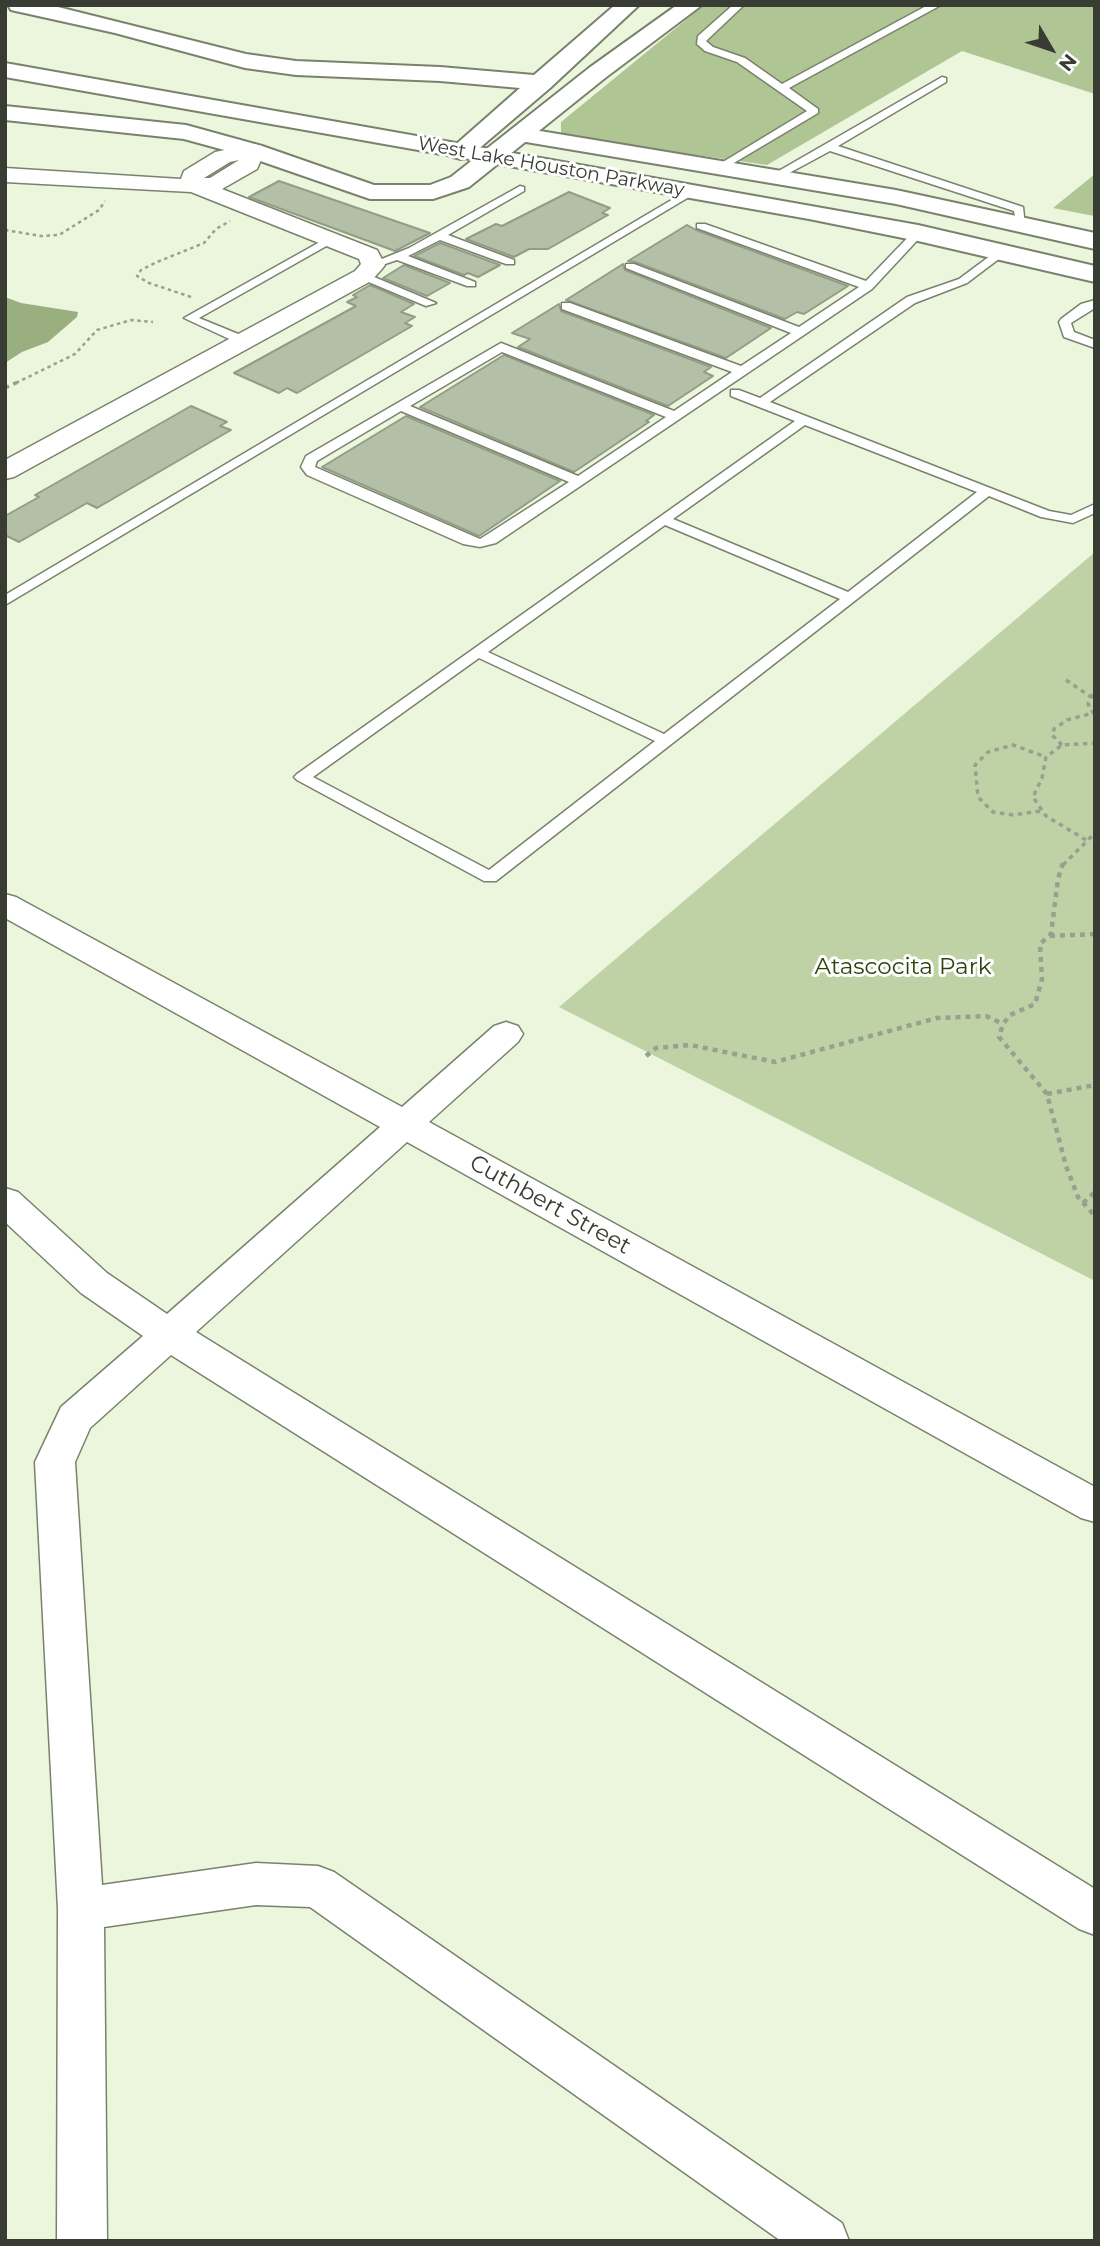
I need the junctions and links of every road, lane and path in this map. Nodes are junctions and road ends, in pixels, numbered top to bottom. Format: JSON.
{"nodes":[{"id":1,"x":19,"y":5,"type":"edge"},
{"id":2,"x":628,"y":5,"type":"edge"},
{"id":3,"x":691,"y":5,"type":"edge"},
{"id":4,"x":739,"y":5,"type":"edge"},
{"id":5,"x":936,"y":5,"type":"edge"},
{"id":6,"x":5,"y":49,"type":"edge"},
{"id":7,"x":5,"y":70,"type":"edge"},
{"id":8,"x":942,"y":80,"type":"dead end"},
{"id":9,"x":542,"y":83,"type":"junction"},
{"id":10,"x":782,"y":88,"type":"junction"},
{"id":11,"x":322,"y":103,"type":"dead end"},
{"id":12,"x":5,"y":113,"type":"edge"},
{"id":13,"x":460,"y":125,"type":"dead end"},
{"id":14,"x":487,"y":129,"type":"junction"},
{"id":15,"x":522,"y":135,"type":"junction"},
{"id":16,"x":829,"y":147,"type":"junction"},
{"id":17,"x":254,"y":151,"type":"junction"},
{"id":18,"x":462,"y":151,"type":"junction"},
{"id":19,"x":495,"y":156,"type":"junction"},
{"id":20,"x":722,"y":167,"type":"junction"},
{"id":21,"x":5,"y":175,"type":"edge"},
{"id":22,"x":776,"y":176,"type":"junction"},
{"id":23,"x":194,"y":186,"type":"junction"},
{"id":24,"x":520,"y":188,"type":"dead end"},
{"id":25,"x":690,"y":192,"type":"junction"},
{"id":26,"x":416,"y":193,"type":"junction"},
{"id":27,"x":108,"y":198,"type":"dead end"},
{"id":28,"x":232,"y":220,"type":"dead end"},
{"id":29,"x":1021,"y":224,"type":"junction"},
{"id":30,"x":701,"y":226,"type":"dead end"},
{"id":31,"x":5,"y":230,"type":"edge"},
{"id":32,"x":918,"y":233,"type":"junction"},
{"id":33,"x":438,"y":235,"type":"junction"},
{"id":34,"x":331,"y":240,"type":"junction"},
{"id":35,"x":1095,"y":241,"type":"edge"},
{"id":36,"x":1002,"y":252,"type":"junction"},
{"id":37,"x":398,"y":256,"type":"junction"},
{"id":38,"x":510,"y":262,"type":"dead end"},
{"id":39,"x":629,"y":266,"type":"dead end"},
{"id":40,"x":368,"y":270,"type":"junction"},
{"id":41,"x":1095,"y":274,"type":"edge"},
{"id":42,"x":471,"y":284,"type":"dead end"},
{"id":43,"x":868,"y":286,"type":"junction"},
{"id":44,"x":199,"y":300,"type":"dead end"},
{"id":45,"x":430,"y":303,"type":"dead end"},
{"id":46,"x":1095,"y":304,"type":"edge"},
{"id":47,"x":566,"y":306,"type":"dead end"},
{"id":48,"x":153,"y":322,"type":"dead end"},
{"id":49,"x":800,"y":331,"type":"junction"},
{"id":50,"x":244,"y":341,"type":"junction"},
{"id":51,"x":1095,"y":344,"type":"edge"},
{"id":52,"x":742,"y":370,"type":"junction"},
{"id":53,"x":5,"y":388,"type":"edge"},
{"id":54,"x":735,"y":393,"type":"dead end"},
{"id":55,"x":761,"y":403,"type":"junction"},
{"id":56,"x":400,"y":406,"type":"junction"},
{"id":57,"x":675,"y":416,"type":"junction"},
{"id":58,"x":804,"y":420,"type":"junction"},
{"id":59,"x":5,"y":471,"type":"edge"},
{"id":60,"x":579,"y":481,"type":"junction"},
{"id":61,"x":987,"y":491,"type":"junction"},
{"id":62,"x":1095,"y":508,"type":"edge"},
{"id":63,"x":664,"y":520,"type":"junction"},
{"id":64,"x":850,"y":598,"type":"junction"},
{"id":65,"x":5,"y":601,"type":"edge"},
{"id":66,"x":477,"y":652,"type":"junction"},
{"id":67,"x":1066,"y":680,"type":"dead end"},
{"id":68,"x":1095,"y":690,"type":"edge"},
{"id":69,"x":1091,"y":698,"type":"junction"},
{"id":70,"x":1094,"y":714,"type":"edge"},
{"id":71,"x":666,"y":741,"type":"junction"},
{"id":72,"x":1095,"y":743,"type":"edge"},
{"id":73,"x":1062,"y":746,"type":"junction"},
{"id":74,"x":1045,"y":757,"type":"junction"},
{"id":75,"x":1040,"y":811,"type":"junction"},
{"id":76,"x":1095,"y":833,"type":"edge"},
{"id":77,"x":1086,"y":840,"type":"junction"},
{"id":78,"x":5,"y":904,"type":"edge"},
{"id":79,"x":1095,"y":934,"type":"edge"},
{"id":80,"x":1050,"y":936,"type":"junction"},
{"id":81,"x":1003,"y":1024,"type":"junction"},
{"id":82,"x":506,"y":1034,"type":"dead end"},
{"id":83,"x":646,"y":1056,"type":"dead end"},
{"id":84,"x":1095,"y":1085,"type":"edge"},
{"id":85,"x":1046,"y":1094,"type":"junction"},
{"id":86,"x":405,"y":1124,"type":"junction"},
{"id":87,"x":1095,"y":1192,"type":"edge"},
{"id":88,"x":5,"y":1201,"type":"edge"},
{"id":89,"x":1083,"y":1203,"type":"junction"},
{"id":90,"x":1095,"y":1216,"type":"edge"},
{"id":91,"x":170,"y":1335,"type":"junction"},
{"id":92,"x":1095,"y":1506,"type":"edge"},
{"id":93,"x":81,"y":1909,"type":"junction"},
{"id":94,"x":1095,"y":1914,"type":"edge"},
{"id":95,"x":82,"y":2241,"type":"edge"},
{"id":96,"x":824,"y":2241,"type":"edge"}],
"edges":[{"from":1,"to":9,"type":"main road"},
{"from":2,"to":9,"type":"main road"},
{"from":3,"to":15,"type":"main road"},
{"from":4,"to":10,"type":"lane"},
{"from":5,"to":10,"type":"lane"},
{"from":6,"to":11,"type":"main road"},
{"from":7,"to":18,"type":"main road","name":"West Lake Houston Parkway"},
{"from":8,"to":16,"type":"lane"},
{"from":9,"to":14,"type":"main road"},
{"from":10,"to":20,"type":"lane"},
{"from":12,"to":17,"type":"main road"},
{"from":13,"to":14,"type":"main road","name":"West Lake Houston Parkway"},
{"from":14,"to":15,"type":"main road","name":"West Lake Houston Parkway"},
{"from":14,"to":18,"type":"main road"},
{"from":15,"to":19,"type":"main road"},
{"from":15,"to":20,"type":"main road","name":"West Lake Houston Parkway"},
{"from":16,"to":22,"type":"lane"},
{"from":16,"to":29,"type":"lane"},
{"from":17,"to":23,"type":"street"},
{"from":17,"to":26,"type":"main road"},
{"from":18,"to":19,"type":"main road","name":"West Lake Houston Parkway"},
{"from":18,"to":26,"type":"main road"},
{"from":19,"to":25,"type":"main road","name":"West Lake Houston Parkway"},
{"from":19,"to":26,"type":"main road"},
{"from":20,"to":22,"type":"main road","name":"West Lake Houston Parkway"},
{"from":21,"to":23,"type":"street"},
{"from":22,"to":29,"type":"main road","name":"West Lake Houston Parkway"},
{"from":23,"to":34,"type":"street"},
{"from":24,"to":33,"type":"lane"},
{"from":25,"to":32,"type":"main road","name":"West Lake Houston Parkway"},
{"from":25,"to":65,"type":"lane"},
{"from":27,"to":31,"type":"path"},
{"from":28,"to":44,"type":"path"},
{"from":29,"to":35,"type":"main road","name":"West Lake Houston Parkway"},
{"from":30,"to":43,"type":"lane"},
{"from":32,"to":36,"type":"main road","name":"West Lake Houston Parkway"},
{"from":32,"to":43,"type":"lane"},
{"from":33,"to":37,"type":"lane"},
{"from":33,"to":38,"type":"lane"},
{"from":34,"to":40,"type":"street"},
{"from":34,"to":50,"type":"lane"},
{"from":36,"to":41,"type":"main road","name":"West Lake Houston Parkway"},
{"from":36,"to":55,"type":"lane"},
{"from":37,"to":40,"type":"lane"},
{"from":37,"to":42,"type":"lane"},
{"from":39,"to":49,"type":"lane"},
{"from":40,"to":45,"type":"lane"},
{"from":40,"to":50,"type":"street"},
{"from":43,"to":49,"type":"lane"},
{"from":46,"to":51,"type":"lane"},
{"from":47,"to":52,"type":"lane"},
{"from":48,"to":53,"type":"path"},
{"from":49,"to":52,"type":"lane"},
{"from":50,"to":59,"type":"street"},
{"from":52,"to":57,"type":"lane"},
{"from":54,"to":55,"type":"lane"},
{"from":55,"to":58,"type":"lane"},
{"from":56,"to":57,"type":"lane"},
{"from":56,"to":60,"type":"lane"},
{"from":56,"to":60,"type":"lane"},
{"from":57,"to":60,"type":"lane"},
{"from":58,"to":61,"type":"lane"},
{"from":58,"to":63,"type":"lane"},
{"from":61,"to":62,"type":"lane"},
{"from":61,"to":64,"type":"lane"},
{"from":63,"to":64,"type":"lane"},
{"from":63,"to":66,"type":"lane"},
{"from":64,"to":71,"type":"lane"},
{"from":66,"to":71,"type":"lane"},
{"from":66,"to":71,"type":"lane"},
{"from":67,"to":69,"type":"path"},
{"from":68,"to":69,"type":"path"},
{"from":69,"to":70,"type":"path"},
{"from":70,"to":73,"type":"path"},
{"from":72,"to":73,"type":"path"},
{"from":73,"to":74,"type":"path"},
{"from":74,"to":75,"type":"path"},
{"from":74,"to":75,"type":"path"},
{"from":75,"to":77,"type":"path"},
{"from":76,"to":77,"type":"path"},
{"from":77,"to":80,"type":"path"},
{"from":78,"to":86,"type":"street","name":"Cuthbert Street"},
{"from":79,"to":80,"type":"path"},
{"from":80,"to":81,"type":"path"},
{"from":81,"to":83,"type":"path"},
{"from":81,"to":85,"type":"path"},
{"from":82,"to":86,"type":"street"},
{"from":84,"to":85,"type":"path"},
{"from":85,"to":89,"type":"path"},
{"from":86,"to":91,"type":"street"},
{"from":86,"to":92,"type":"street","name":"Cuthbert Street"},
{"from":87,"to":89,"type":"path"},
{"from":88,"to":91,"type":"street"},
{"from":89,"to":90,"type":"path"},
{"from":91,"to":93,"type":"street"},
{"from":91,"to":94,"type":"street"},
{"from":93,"to":95,"type":"street"},
{"from":93,"to":96,"type":"street"}]}
